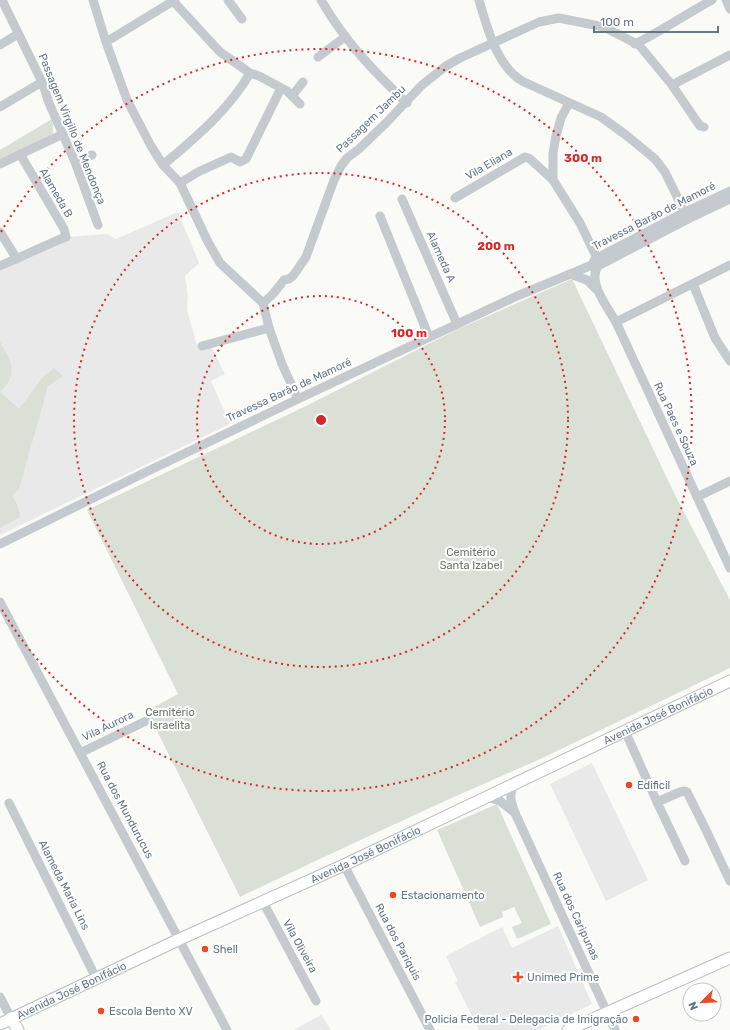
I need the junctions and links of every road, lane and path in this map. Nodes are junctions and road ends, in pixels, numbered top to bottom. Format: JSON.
{"nodes":[{"id":1,"x":2,"y":0,"type":"edge"},
{"id":2,"x":93,"y":0,"type":"edge"},
{"id":3,"x":228,"y":0,"type":"edge"},
{"id":4,"x":321,"y":0,"type":"edge"},
{"id":5,"x":479,"y":0,"type":"edge"},
{"id":6,"x":712,"y":0,"type":"edge"},
{"id":7,"x":726,"y":0,"type":"edge"},
{"id":8,"x":174,"y":1,"type":"edge"},
{"id":9,"x":730,"y":9,"type":"edge"},
{"id":10,"x":242,"y":19,"type":"dead end"},
{"id":11,"x":18,"y":34,"type":"junction"},
{"id":12,"x":345,"y":37,"type":"junction"},
{"id":13,"x":106,"y":42,"type":"junction"},
{"id":14,"x":493,"y":43,"type":"junction"},
{"id":15,"x":0,"y":44,"type":"edge"},
{"id":16,"x":635,"y":44,"type":"junction"},
{"id":17,"x":730,"y":55,"type":"edge"},
{"id":18,"x":318,"y":57,"type":"dead end"},
{"id":19,"x":255,"y":75,"type":"junction"},
{"id":20,"x":42,"y":82,"type":"junction"},
{"id":21,"x":303,"y":82,"type":"dead end"},
{"id":22,"x":672,"y":85,"type":"junction"},
{"id":23,"x":281,"y":88,"type":"junction"},
{"id":24,"x":292,"y":96,"type":"junction"},
{"id":25,"x":569,"y":102,"type":"junction"},
{"id":26,"x":407,"y":103,"type":"junction"},
{"id":27,"x":300,"y":104,"type":"dead end"},
{"id":28,"x":0,"y":107,"type":"edge"},
{"id":29,"x":704,"y":127,"type":"dead end"},
{"id":30,"x":63,"y":134,"type":"junction"},
{"id":31,"x":20,"y":154,"type":"junction"},
{"id":32,"x":92,"y":154,"type":"dead end"},
{"id":33,"x":75,"y":162,"type":"junction"},
{"id":34,"x":0,"y":164,"type":"edge"},
{"id":35,"x":163,"y":165,"type":"junction"},
{"id":36,"x":552,"y":180,"type":"junction"},
{"id":37,"x":180,"y":183,"type":"junction"},
{"id":38,"x":730,"y":191,"type":"edge"},
{"id":39,"x":455,"y":198,"type":"dead end"},
{"id":40,"x":402,"y":199,"type":"dead end"},
{"id":41,"x":730,"y":199,"type":"edge"},
{"id":42,"x":380,"y":216,"type":"dead end"},
{"id":43,"x":687,"y":216,"type":"junction"},
{"id":44,"x":98,"y":224,"type":"dead end"},
{"id":45,"x":0,"y":232,"type":"edge"},
{"id":46,"x":16,"y":259,"type":"junction"},
{"id":47,"x":595,"y":263,"type":"junction"},
{"id":48,"x":730,"y":265,"type":"edge"},
{"id":49,"x":0,"y":266,"type":"edge"},
{"id":50,"x":570,"y":274,"type":"junction"},
{"id":51,"x":694,"y":284,"type":"junction"},
{"id":52,"x":598,"y":291,"type":"junction"},
{"id":53,"x":263,"y":303,"type":"junction"},
{"id":54,"x":616,"y":322,"type":"junction"},
{"id":55,"x":457,"y":324,"type":"junction"},
{"id":56,"x":270,"y":328,"type":"junction"},
{"id":57,"x":429,"y":337,"type":"junction"},
{"id":58,"x":202,"y":346,"type":"dead end"},
{"id":59,"x":730,"y":361,"type":"edge"},
{"id":60,"x":298,"y":399,"type":"junction"},
{"id":61,"x":730,"y":481,"type":"edge"},
{"id":62,"x":697,"y":497,"type":"junction"},
{"id":63,"x":0,"y":544,"type":"edge"},
{"id":64,"x":730,"y":568,"type":"edge"},
{"id":65,"x":0,"y":602,"type":"edge"},
{"id":66,"x":730,"y":681,"type":"edge"},
{"id":67,"x":146,"y":721,"type":"dead end"},
{"id":68,"x":626,"y":731,"type":"junction"},
{"id":69,"x":80,"y":753,"type":"junction"},
{"id":70,"x":516,"y":783,"type":"junction"},
{"id":71,"x":486,"y":797,"type":"junction"},
{"id":72,"x":657,"y":802,"type":"junction"},
{"id":73,"x":9,"y":803,"type":"dead end"},
{"id":74,"x":515,"y":813,"type":"junction"},
{"id":75,"x":685,"y":861,"type":"dead end"},
{"id":76,"x":344,"y":865,"type":"junction"},
{"id":77,"x":730,"y":881,"type":"edge"},
{"id":78,"x":263,"y":902,"type":"junction"},
{"id":79,"x":180,"y":939,"type":"junction"},
{"id":80,"x":730,"y":958,"type":"edge"},
{"id":81,"x":96,"y":978,"type":"junction"},
{"id":82,"x":0,"y":997,"type":"edge"},
{"id":83,"x":316,"y":1002,"type":"dead end"},
{"id":84,"x":607,"y":1013,"type":"junction"},
{"id":85,"x":11,"y":1018,"type":"junction"},
{"id":86,"x":0,"y":1024,"type":"edge"},
{"id":87,"x":18,"y":1030,"type":"edge"},
{"id":88,"x":227,"y":1030,"type":"edge"},
{"id":89,"x":430,"y":1030,"type":"edge"},
{"id":90,"x":568,"y":1030,"type":"edge"},
{"id":91,"x":615,"y":1030,"type":"edge"}],
"edges":[{"from":1,"to":11,"type":"street","name":"Passagem Virgillo de Mendonça"},
{"from":2,"to":13,"type":"street"},
{"from":3,"to":10,"type":"street"},
{"from":4,"to":12,"type":"street"},
{"from":5,"to":14,"type":"street"},
{"from":6,"to":16,"type":"street"},
{"from":7,"to":9,"type":"street"},
{"from":8,"to":13,"type":"street"},
{"from":8,"to":19,"type":"street"},
{"from":11,"to":15,"type":"street"},
{"from":11,"to":20,"type":"street","name":"Passagem Virgillo de Mendonça"},
{"from":12,"to":18,"type":"street"},
{"from":12,"to":26,"type":"street"},
{"from":13,"to":35,"type":"street"},
{"from":14,"to":16,"type":"street","name":"Passagem Jambu"},
{"from":14,"to":25,"type":"street"},
{"from":14,"to":26,"type":"street","name":"Passagem Jambu"},
{"from":16,"to":22,"type":"street","name":"Passagem Jambu"},
{"from":17,"to":22,"type":"street"},
{"from":19,"to":23,"type":"street"},
{"from":19,"to":35,"type":"street"},
{"from":20,"to":28,"type":"street"},
{"from":20,"to":30,"type":"street","name":"Passagem Virgillo de Mendonça"},
{"from":21,"to":24,"type":"street"},
{"from":22,"to":29,"type":"street","name":"Passagem Jambu"},
{"from":23,"to":24,"type":"street"},
{"from":23,"to":37,"type":"street"},
{"from":24,"to":27,"type":"street"},
{"from":25,"to":36,"type":"street"},
{"from":25,"to":43,"type":"street"},
{"from":26,"to":53,"type":"street","name":"Passagem Jambu"},
{"from":30,"to":31,"type":"street"},
{"from":30,"to":33,"type":"street","name":"Passagem Virgillo de Mendonça"},
{"from":31,"to":34,"type":"street"},
{"from":31,"to":46,"type":"street","name":"Alameda B"},
{"from":32,"to":33,"type":"street"},
{"from":33,"to":44,"type":"street","name":"Passagem Virgillo de Mendonça"},
{"from":35,"to":37,"type":"street"},
{"from":36,"to":39,"type":"street","name":"Vila Eliana"},
{"from":36,"to":47,"type":"street"},
{"from":37,"to":53,"type":"street"},
{"from":38,"to":43,"type":"street","name":"Travessa Barão de Mamoré"},
{"from":40,"to":55,"type":"street","name":"Alameda A"},
{"from":41,"to":43,"type":"street","name":"Travessa Barão de Mamoré"},
{"from":42,"to":57,"type":"street"},
{"from":43,"to":47,"type":"street","name":"Travessa Barão de Mamoré"},
{"from":45,"to":46,"type":"street"},
{"from":46,"to":49,"type":"street"},
{"from":47,"to":50,"type":"street","name":"Travessa Barão de Mamoré"},
{"from":47,"to":52,"type":"street","name":"Rua Paes e Souza"},
{"from":48,"to":51,"type":"street"},
{"from":50,"to":52,"type":"street","name":"Rua Paes e Souza"},
{"from":50,"to":55,"type":"street","name":"Travessa Barão de Mamoré"},
{"from":51,"to":54,"type":"street"},
{"from":51,"to":59,"type":"street"},
{"from":52,"to":54,"type":"street","name":"Rua Paes e Souza"},
{"from":53,"to":56,"type":"street"},
{"from":54,"to":62,"type":"street","name":"Rua Paes e Souza"},
{"from":55,"to":57,"type":"street","name":"Travessa Barão de Mamoré"},
{"from":56,"to":58,"type":"street"},
{"from":56,"to":60,"type":"street"},
{"from":57,"to":60,"type":"street","name":"Travessa Barão de Mamoré"},
{"from":60,"to":63,"type":"street","name":"Travessa Barão de Mamoré"},
{"from":61,"to":62,"type":"street"},
{"from":62,"to":64,"type":"street","name":"Rua Paes e Souza"},
{"from":65,"to":69,"type":"street","name":"Rua dos Mundurucus"},
{"from":66,"to":68,"type":"main road","name":"Avenida José Bonifácio"},
{"from":67,"to":69,"type":"street","name":"Vila Aurora"},
{"from":68,"to":70,"type":"main road","name":"Avenida José Bonifácio"},
{"from":68,"to":72,"type":"street"},
{"from":69,"to":79,"type":"street","name":"Rua dos Mundurucus"},
{"from":70,"to":71,"type":"main road","name":"Avenida José Bonifácio"},
{"from":70,"to":74,"type":"street","name":"Rua dos Caripunas"},
{"from":71,"to":74,"type":"street","name":"Rua dos Caripunas"},
{"from":71,"to":76,"type":"main road","name":"Avenida José Bonifácio"},
{"from":72,"to":75,"type":"street"},
{"from":72,"to":77,"type":"street"},
{"from":73,"to":81,"type":"street","name":"Alameda Maria Lins"},
{"from":74,"to":84,"type":"street","name":"Rua dos Caripunas"},
{"from":76,"to":78,"type":"main road","name":"Avenida José Bonifácio"},
{"from":76,"to":89,"type":"street","name":"Rua dos Pariquis"},
{"from":78,"to":79,"type":"main road","name":"Avenida José Bonifácio"},
{"from":78,"to":83,"type":"street","name":"Vila Oliveira"},
{"from":79,"to":81,"type":"main road","name":"Avenida José Bonifácio"},
{"from":79,"to":88,"type":"street","name":"Rua dos Mundurucus"},
{"from":80,"to":84,"type":"main road"},
{"from":81,"to":85,"type":"main road","name":"Avenida José Bonifácio"},
{"from":82,"to":85,"type":"street"},
{"from":84,"to":90,"type":"main road"},
{"from":84,"to":91,"type":"street","name":"Rua dos Caripunas"},
{"from":85,"to":86,"type":"main road","name":"Avenida José Bonifácio"},
{"from":85,"to":87,"type":"main road"}]}
